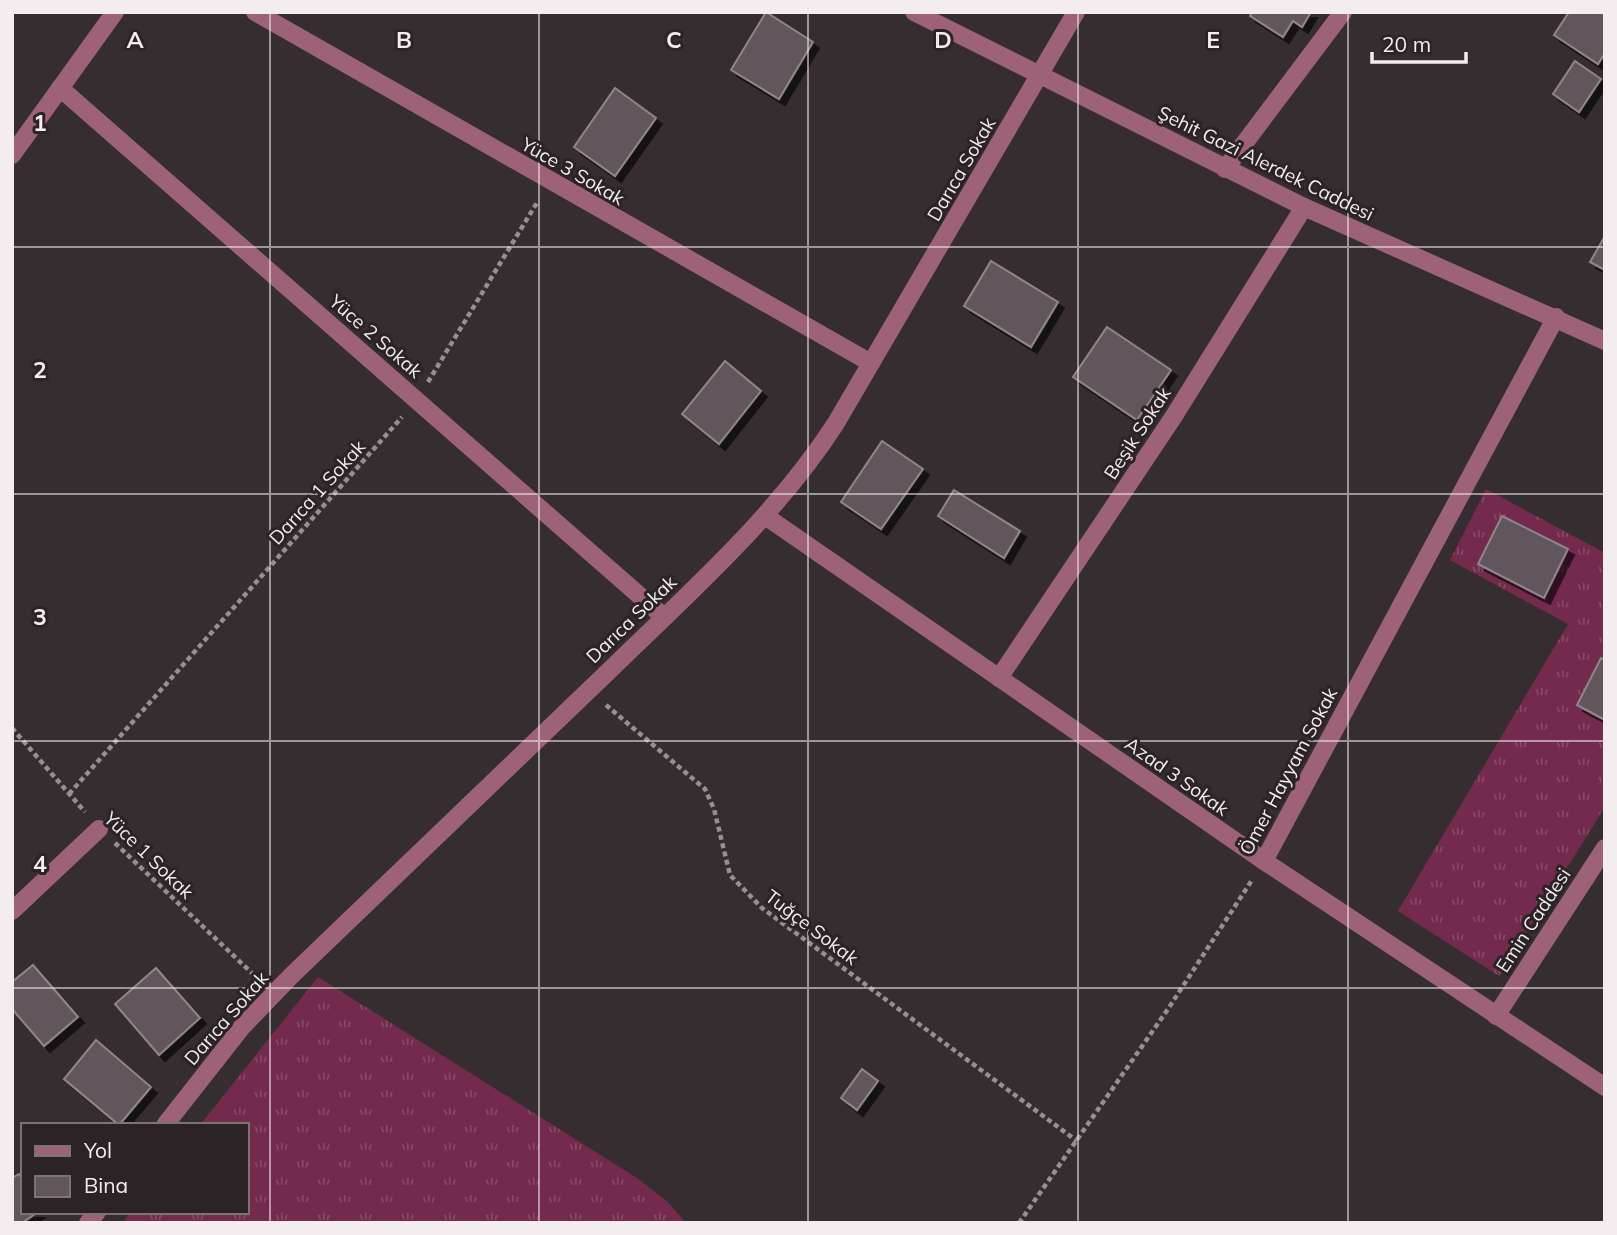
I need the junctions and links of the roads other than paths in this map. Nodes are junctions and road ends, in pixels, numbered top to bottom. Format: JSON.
{"nodes":[{"id":1,"x":115,"y":12,"type":"edge"},
{"id":2,"x":255,"y":12,"type":"edge"},
{"id":3,"x":914,"y":12,"type":"edge"},
{"id":4,"x":1076,"y":12,"type":"edge"},
{"id":5,"x":1343,"y":12,"type":"edge"},
{"id":6,"x":1040,"y":76,"type":"junction"},
{"id":7,"x":60,"y":88,"type":"junction"},
{"id":8,"x":12,"y":155,"type":"edge"},
{"id":9,"x":1225,"y":169,"type":"junction"},
{"id":10,"x":1304,"y":208,"type":"junction"},
{"id":11,"x":1556,"y":317,"type":"junction"},
{"id":12,"x":1605,"y":341,"type":"edge"},
{"id":13,"x":871,"y":363,"type":"junction"},
{"id":14,"x":765,"y":516,"type":"junction"},
{"id":15,"x":664,"y":617,"type":"junction"},
{"id":16,"x":999,"y":678,"type":"junction"},
{"id":17,"x":99,"y":829,"type":"road end"},
{"id":18,"x":1605,"y":848,"type":"edge"},
{"id":19,"x":1264,"y":861,"type":"junction"},
{"id":20,"x":12,"y":911,"type":"edge"},
{"id":21,"x":1496,"y":1016,"type":"junction"},
{"id":22,"x":1605,"y":1087,"type":"edge"},
{"id":23,"x":167,"y":1123,"type":"edge"}],
"edges":[{"from":1,"to":7,"type":"street"},
{"from":2,"to":13,"type":"street","name":"Yüce 3 Sokak"},
{"from":3,"to":6,"type":"street","name":"Şehit Gazi Alerdek Caddesi"},
{"from":4,"to":6,"type":"street","name":"Darıca Sokak"},
{"from":5,"to":9,"type":"street"},
{"from":6,"to":9,"type":"street","name":"Şehit Gazi Alerdek Caddesi"},
{"from":6,"to":13,"type":"street","name":"Darıca Sokak"},
{"from":7,"to":8,"type":"street"},
{"from":7,"to":15,"type":"street","name":"Yüce 2 Sokak"},
{"from":9,"to":10,"type":"street","name":"Şehit Gazi Alerdek Caddesi"},
{"from":10,"to":11,"type":"street","name":"Şehit Gazi Alerdek Caddesi"},
{"from":10,"to":16,"type":"street","name":"Beşik Sokak"},
{"from":11,"to":12,"type":"street","name":"Şehit Gazi Alerdek Caddesi"},
{"from":11,"to":19,"type":"street","name":"Ömer Hayyam Sokak"},
{"from":13,"to":14,"type":"street","name":"Darıca Sokak"},
{"from":14,"to":15,"type":"street","name":"Darıca Sokak"},
{"from":14,"to":16,"type":"street","name":"Azad 3 Sokak"},
{"from":15,"to":23,"type":"street","name":"Darıca Sokak"},
{"from":16,"to":19,"type":"street","name":"Azad 3 Sokak"},
{"from":17,"to":20,"type":"street"},
{"from":18,"to":21,"type":"street","name":"Emin Caddesi"},
{"from":19,"to":21,"type":"street","name":"Azad 3 Sokak"},
{"from":21,"to":22,"type":"street","name":"Azad 3 Sokak"}]}
